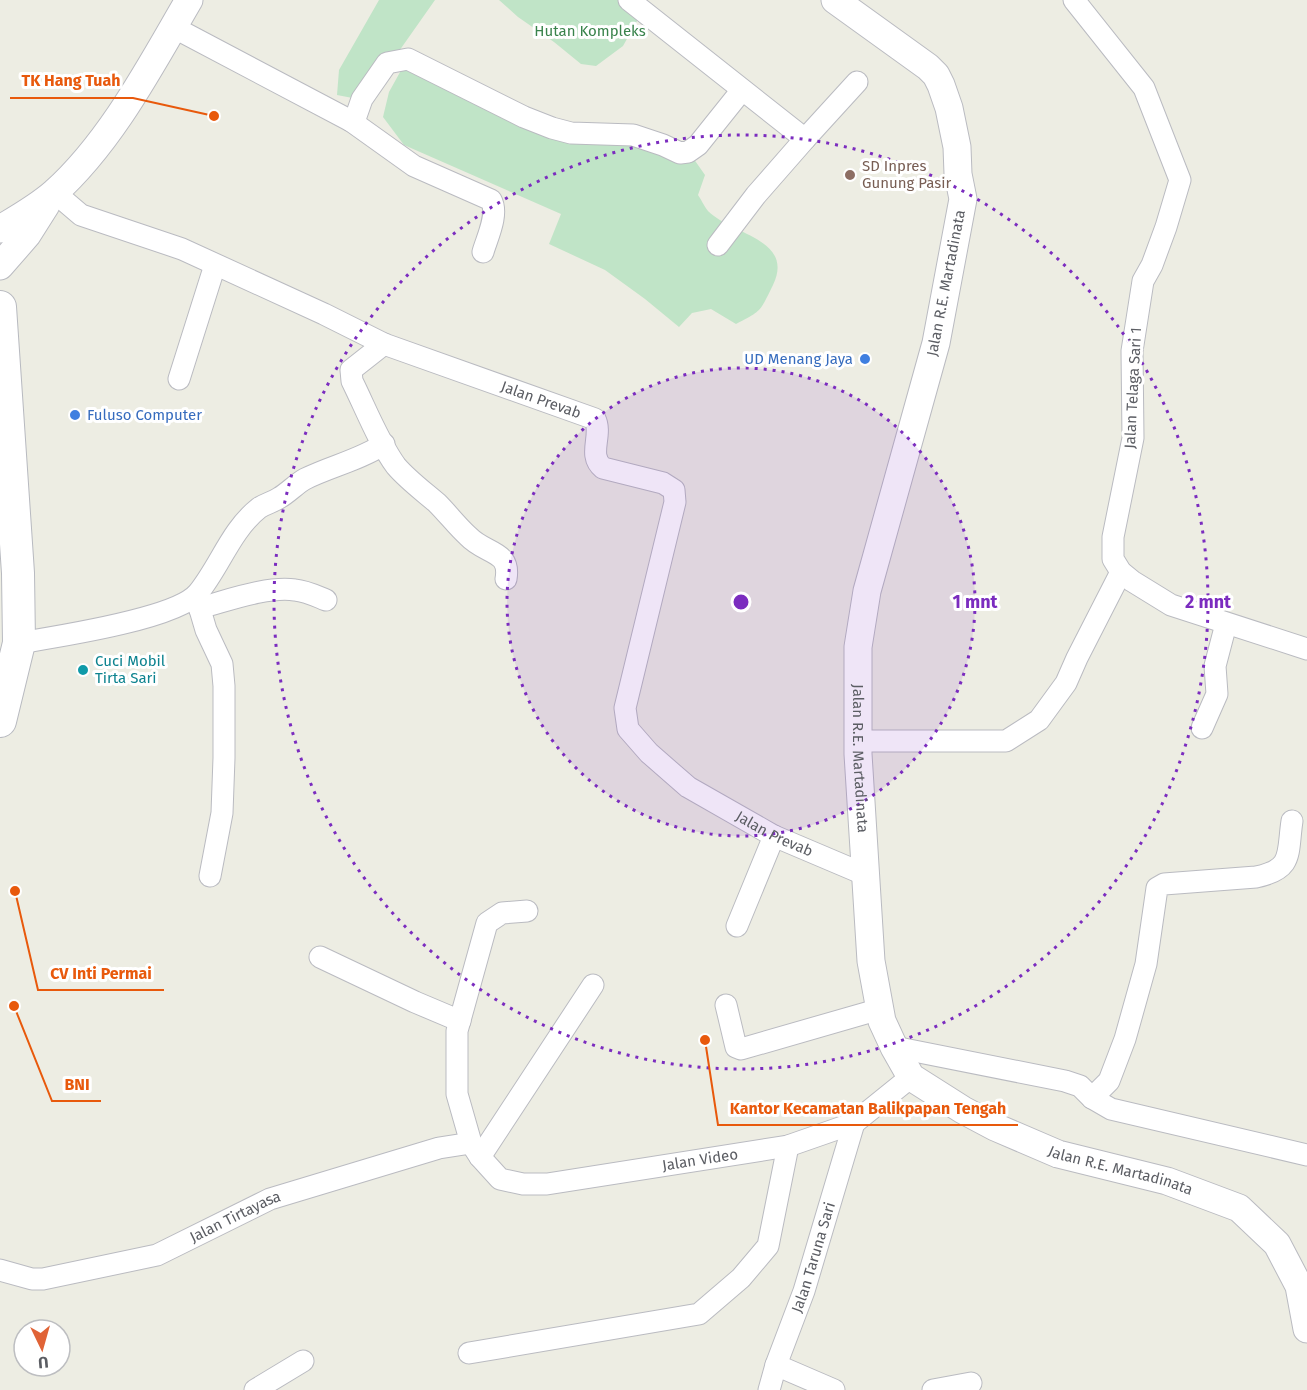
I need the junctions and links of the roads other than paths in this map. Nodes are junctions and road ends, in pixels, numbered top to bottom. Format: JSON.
{"nodes":[{"id":1,"x":189,"y":0,"type":"edge"},
{"id":2,"x":629,"y":0,"type":"edge"},
{"id":3,"x":1074,"y":0,"type":"edge"},
{"id":4,"x":849,"y":4,"type":"edge"},
{"id":5,"x":173,"y":27,"type":"junction"},
{"id":6,"x":857,"y":82,"type":"dead end"},
{"id":7,"x":742,"y":90,"type":"junction"},
{"id":8,"x":351,"y":121,"type":"junction"},
{"id":9,"x":805,"y":139,"type":"junction"},
{"id":10,"x":54,"y":192,"type":"junction"},
{"id":11,"x":0,"y":229,"type":"edge"},
{"id":12,"x":718,"y":245,"type":"dead end"},
{"id":13,"x":483,"y":252,"type":"dead end"},
{"id":14,"x":215,"y":265,"type":"junction"},
{"id":15,"x":0,"y":266,"type":"edge"},
{"id":16,"x":0,"y":307,"type":"edge"},
{"id":17,"x":384,"y":344,"type":"junction"},
{"id":18,"x":179,"y":379,"type":"dead end"},
{"id":19,"x":384,"y":444,"type":"junction"},
{"id":20,"x":1121,"y":572,"type":"junction"},
{"id":21,"x":506,"y":579,"type":"dead end"},
{"id":22,"x":326,"y":600,"type":"dead end"},
{"id":23,"x":197,"y":602,"type":"junction"},
{"id":24,"x":1226,"y":624,"type":"junction"},
{"id":25,"x":19,"y":643,"type":"junction"},
{"id":26,"x":1307,"y":649,"type":"edge"},
{"id":27,"x":0,"y":721,"type":"edge"},
{"id":28,"x":1202,"y":728,"type":"dead end"},
{"id":29,"x":858,"y":741,"type":"junction"},
{"id":30,"x":1292,"y":821,"type":"dead end"},
{"id":31,"x":774,"y":836,"type":"junction"},
{"id":32,"x":866,"y":875,"type":"junction"},
{"id":33,"x":210,"y":876,"type":"dead end"},
{"id":34,"x":527,"y":911,"type":"dead end"},
{"id":35,"x":737,"y":926,"type":"dead end"},
{"id":36,"x":320,"y":957,"type":"dead end"},
{"id":37,"x":593,"y":984,"type":"dead end"},
{"id":38,"x":726,"y":1005,"type":"dead end"},
{"id":39,"x":880,"y":1009,"type":"junction"},
{"id":40,"x":460,"y":1021,"type":"junction"},
{"id":41,"x":894,"y":1047,"type":"junction"},
{"id":42,"x":911,"y":1077,"type":"junction"},
{"id":43,"x":1092,"y":1098,"type":"junction"},
{"id":44,"x":854,"y":1123,"type":"junction"},
{"id":45,"x":788,"y":1146,"type":"junction"},
{"id":46,"x":476,"y":1150,"type":"junction"},
{"id":47,"x":1307,"y":1155,"type":"edge"},
{"id":48,"x":0,"y":1270,"type":"edge"},
{"id":49,"x":1307,"y":1329,"type":"edge"},
{"id":50,"x":469,"y":1353,"type":"dead end"},
{"id":51,"x":303,"y":1361,"type":"dead end"},
{"id":52,"x":776,"y":1365,"type":"junction"},
{"id":53,"x":971,"y":1383,"type":"dead end"},
{"id":54,"x":255,"y":1390,"type":"edge"},
{"id":55,"x":769,"y":1390,"type":"edge"},
{"id":56,"x":834,"y":1390,"type":"edge"},
{"id":57,"x":933,"y":1390,"type":"edge"}],
"edges":[{"from":1,"to":5,"type":"street"},
{"from":2,"to":7,"type":"street"},
{"from":3,"to":20,"type":"street","name":"Jalan Telaga Sari 1"},
{"from":4,"to":29,"type":"street","name":"Jalan R.E. Martadinata"},
{"from":5,"to":8,"type":"street"},
{"from":5,"to":10,"type":"street"},
{"from":6,"to":9,"type":"street"},
{"from":7,"to":8,"type":"street"},
{"from":7,"to":9,"type":"street"},
{"from":8,"to":13,"type":"street"},
{"from":9,"to":12,"type":"street"},
{"from":10,"to":11,"type":"street"},
{"from":10,"to":14,"type":"street","name":"Jalan Prevab"},
{"from":10,"to":15,"type":"street"},
{"from":14,"to":17,"type":"street","name":"Jalan Prevab"},
{"from":14,"to":18,"type":"street"},
{"from":16,"to":25,"type":"main road"},
{"from":17,"to":19,"type":"street"},
{"from":17,"to":31,"type":"street","name":"Jalan Prevab"},
{"from":19,"to":21,"type":"street"},
{"from":19,"to":23,"type":"street"},
{"from":20,"to":24,"type":"street"},
{"from":20,"to":29,"type":"street"},
{"from":22,"to":23,"type":"street"},
{"from":23,"to":25,"type":"street"},
{"from":23,"to":33,"type":"street"},
{"from":24,"to":26,"type":"street"},
{"from":24,"to":28,"type":"street"},
{"from":25,"to":27,"type":"main road"},
{"from":29,"to":32,"type":"street","name":"Jalan R.E. Martadinata"},
{"from":30,"to":43,"type":"street"},
{"from":31,"to":32,"type":"street","name":"Jalan Prevab"},
{"from":31,"to":35,"type":"street"},
{"from":32,"to":39,"type":"street","name":"Jalan R.E. Martadinata"},
{"from":34,"to":40,"type":"street","name":"Jalan Video"},
{"from":36,"to":40,"type":"street"},
{"from":37,"to":46,"type":"street"},
{"from":38,"to":39,"type":"street"},
{"from":39,"to":41,"type":"street","name":"Jalan R.E. Martadinata"},
{"from":40,"to":46,"type":"street","name":"Jalan Video"},
{"from":41,"to":42,"type":"street","name":"Jalan R.E. Martadinata"},
{"from":41,"to":43,"type":"street"},
{"from":42,"to":44,"type":"street","name":"Jalan Video"},
{"from":42,"to":49,"type":"street","name":"Jalan R.E. Martadinata"},
{"from":43,"to":47,"type":"street"},
{"from":44,"to":45,"type":"street","name":"Jalan Video"},
{"from":44,"to":52,"type":"street","name":"Jalan Taruna Sari"},
{"from":45,"to":46,"type":"street","name":"Jalan Video"},
{"from":45,"to":50,"type":"street"},
{"from":46,"to":48,"type":"street","name":"Jalan Tirtayasa"},
{"from":51,"to":54,"type":"street"},
{"from":52,"to":55,"type":"street","name":"Jalan Taruna Sari"},
{"from":52,"to":56,"type":"street"},
{"from":53,"to":57,"type":"street"}]}
